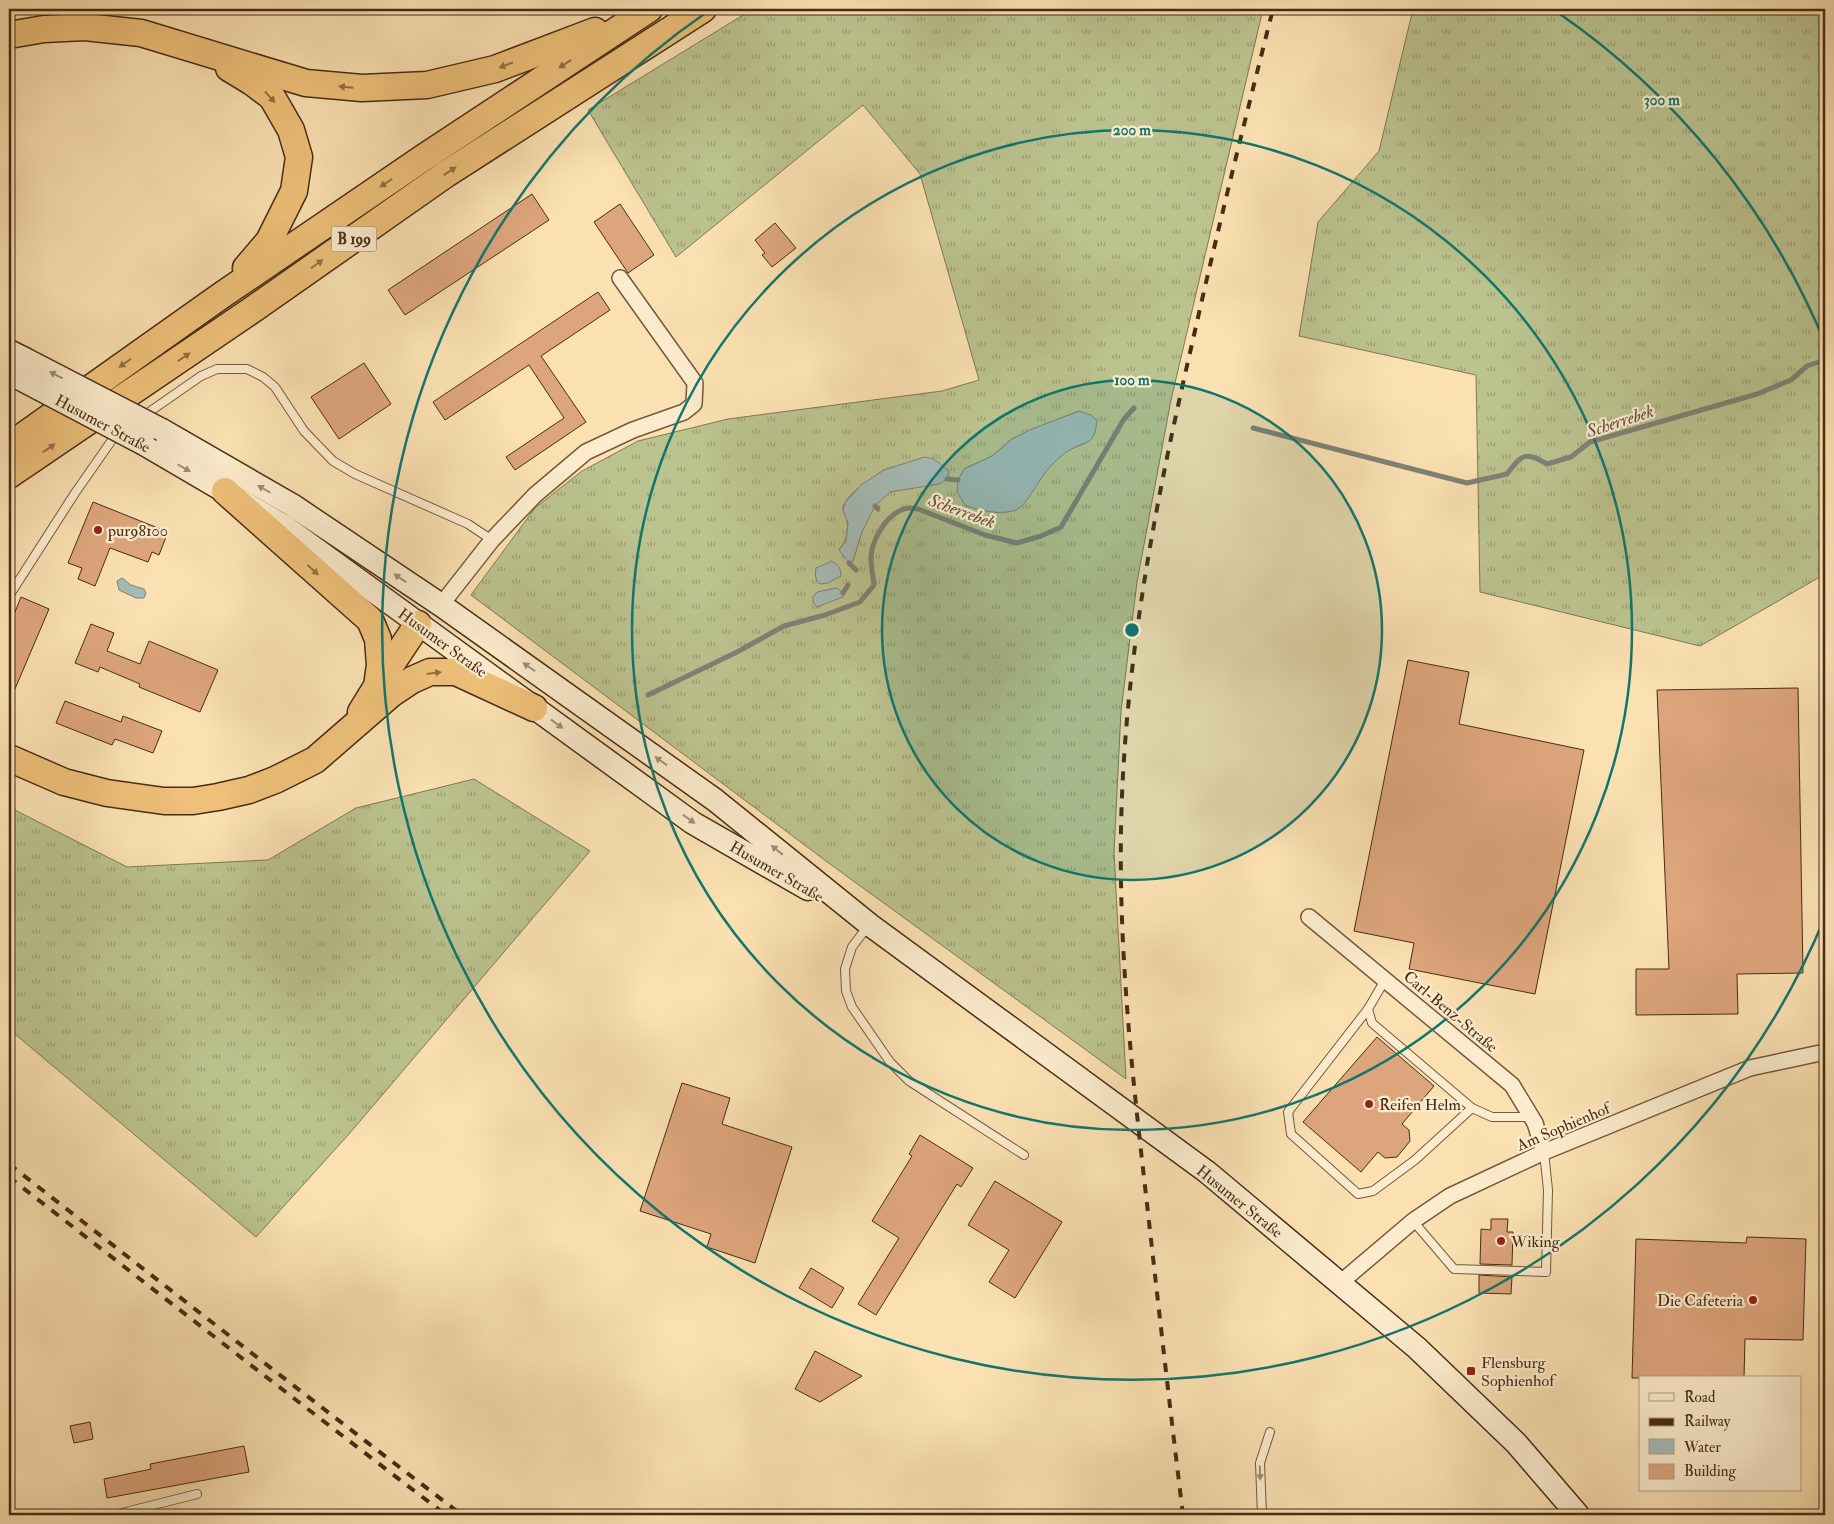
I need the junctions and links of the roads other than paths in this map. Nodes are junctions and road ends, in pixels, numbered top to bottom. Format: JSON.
{"nodes":[{"id":1,"x":649,"y":9,"type":"edge"},
{"id":2,"x":703,"y":9,"type":"edge"},
{"id":3,"x":9,"y":35,"type":"edge"},
{"id":4,"x":183,"y":47,"type":"junction"},
{"id":5,"x":620,"y":278,"type":"dead end"},
{"id":6,"x":222,"y":295,"type":"junction"},
{"id":7,"x":14,"y":361,"type":"edge"},
{"id":8,"x":9,"y":446,"type":"edge"},
{"id":9,"x":9,"y":475,"type":"edge"},
{"id":10,"x":225,"y":491,"type":"junction"},
{"id":11,"x":492,"y":540,"type":"junction"},
{"id":12,"x":9,"y":596,"type":"edge"},
{"id":13,"x":441,"y":605,"type":"junction"},
{"id":14,"x":426,"y":629,"type":"junction"},
{"id":15,"x":384,"y":690,"type":"junction"},
{"id":16,"x":534,"y":708,"type":"junction"},
{"id":17,"x":9,"y":758,"type":"edge"},
{"id":18,"x":1309,"y":917,"type":"dead end"},
{"id":19,"x":870,"y":925,"type":"junction"},
{"id":20,"x":1386,"y":980,"type":"junction"},
{"id":21,"x":1368,"y":1009,"type":"junction"},
{"id":22,"x":1825,"y":1052,"type":"edge"},
{"id":23,"x":1472,"y":1108,"type":"junction"},
{"id":24,"x":1531,"y":1117,"type":"junction"},
{"id":25,"x":1544,"y":1152,"type":"junction"},
{"id":26,"x":1024,"y":1155,"type":"dead end"},
{"id":27,"x":1413,"y":1221,"type":"junction"},
{"id":28,"x":1340,"y":1283,"type":"junction"},
{"id":29,"x":1270,"y":1432,"type":"dead end"},
{"id":30,"x":198,"y":1494,"type":"dead end"},
{"id":31,"x":114,"y":1515,"type":"edge"},
{"id":32,"x":1262,"y":1515,"type":"edge"},
{"id":33,"x":1578,"y":1515,"type":"edge"}],
"edges":[{"from":1,"to":4,"type":"highway","one_way":true},
{"from":1,"to":6,"type":"highway","number":"B 199","one_way":true},
{"from":9,"to":2,"type":"highway","number":"B 199","one_way":true},
{"from":3,"to":4,"type":"highway"},
{"from":4,"to":6,"type":"highway","one_way":true},
{"from":5,"to":11,"type":"street","name":"Husumer Straße"},
{"from":6,"to":8,"type":"highway","number":"B 199","one_way":true},
{"from":7,"to":10,"type":"main road","name":"Husumer Straße","one_way":true,"bridge":true},
{"from":13,"to":7,"type":"main road","name":"Husumer Straße","one_way":true,"bridge":true},
{"from":10,"to":14,"type":"main road","name":"Husumer Straße"},
{"from":10,"to":15,"type":"highway","one_way":true},
{"from":11,"to":12,"type":"lane"},
{"from":11,"to":13,"type":"street","name":"Husumer Straße"},
{"from":13,"to":14,"type":"main road"},
{"from":19,"to":13,"type":"main road","name":"Husumer Straße","one_way":true},
{"from":14,"to":15,"type":"highway"},
{"from":14,"to":16,"type":"main road","name":"Husumer Straße"},
{"from":15,"to":16,"type":"highway","one_way":true},
{"from":15,"to":17,"type":"highway"},
{"from":16,"to":19,"type":"main road","name":"Husumer Straße","one_way":true},
{"from":18,"to":20,"type":"street","name":"Carl-Benz-Straße"},
{"from":19,"to":26,"type":"lane"},
{"from":19,"to":28,"type":"main road","name":"Husumer Straße"},
{"from":20,"to":21,"type":"lane"},
{"from":20,"to":24,"type":"street","name":"Carl-Benz-Straße"},
{"from":21,"to":23,"type":"lane"},
{"from":21,"to":23,"type":"lane"},
{"from":22,"to":25,"type":"street","name":"Am Sophienhof"},
{"from":23,"to":24,"type":"lane"},
{"from":24,"to":25,"type":"street","name":"Carl-Benz-Straße"},
{"from":25,"to":27,"type":"street","name":"Am Sophienhof"},
{"from":25,"to":27,"type":"lane"},
{"from":27,"to":28,"type":"street","name":"Am Sophienhof"},
{"from":28,"to":33,"type":"main road","name":"Husumer Straße"},
{"from":29,"to":32,"type":"lane","one_way":true},
{"from":30,"to":31,"type":"lane"}]}
